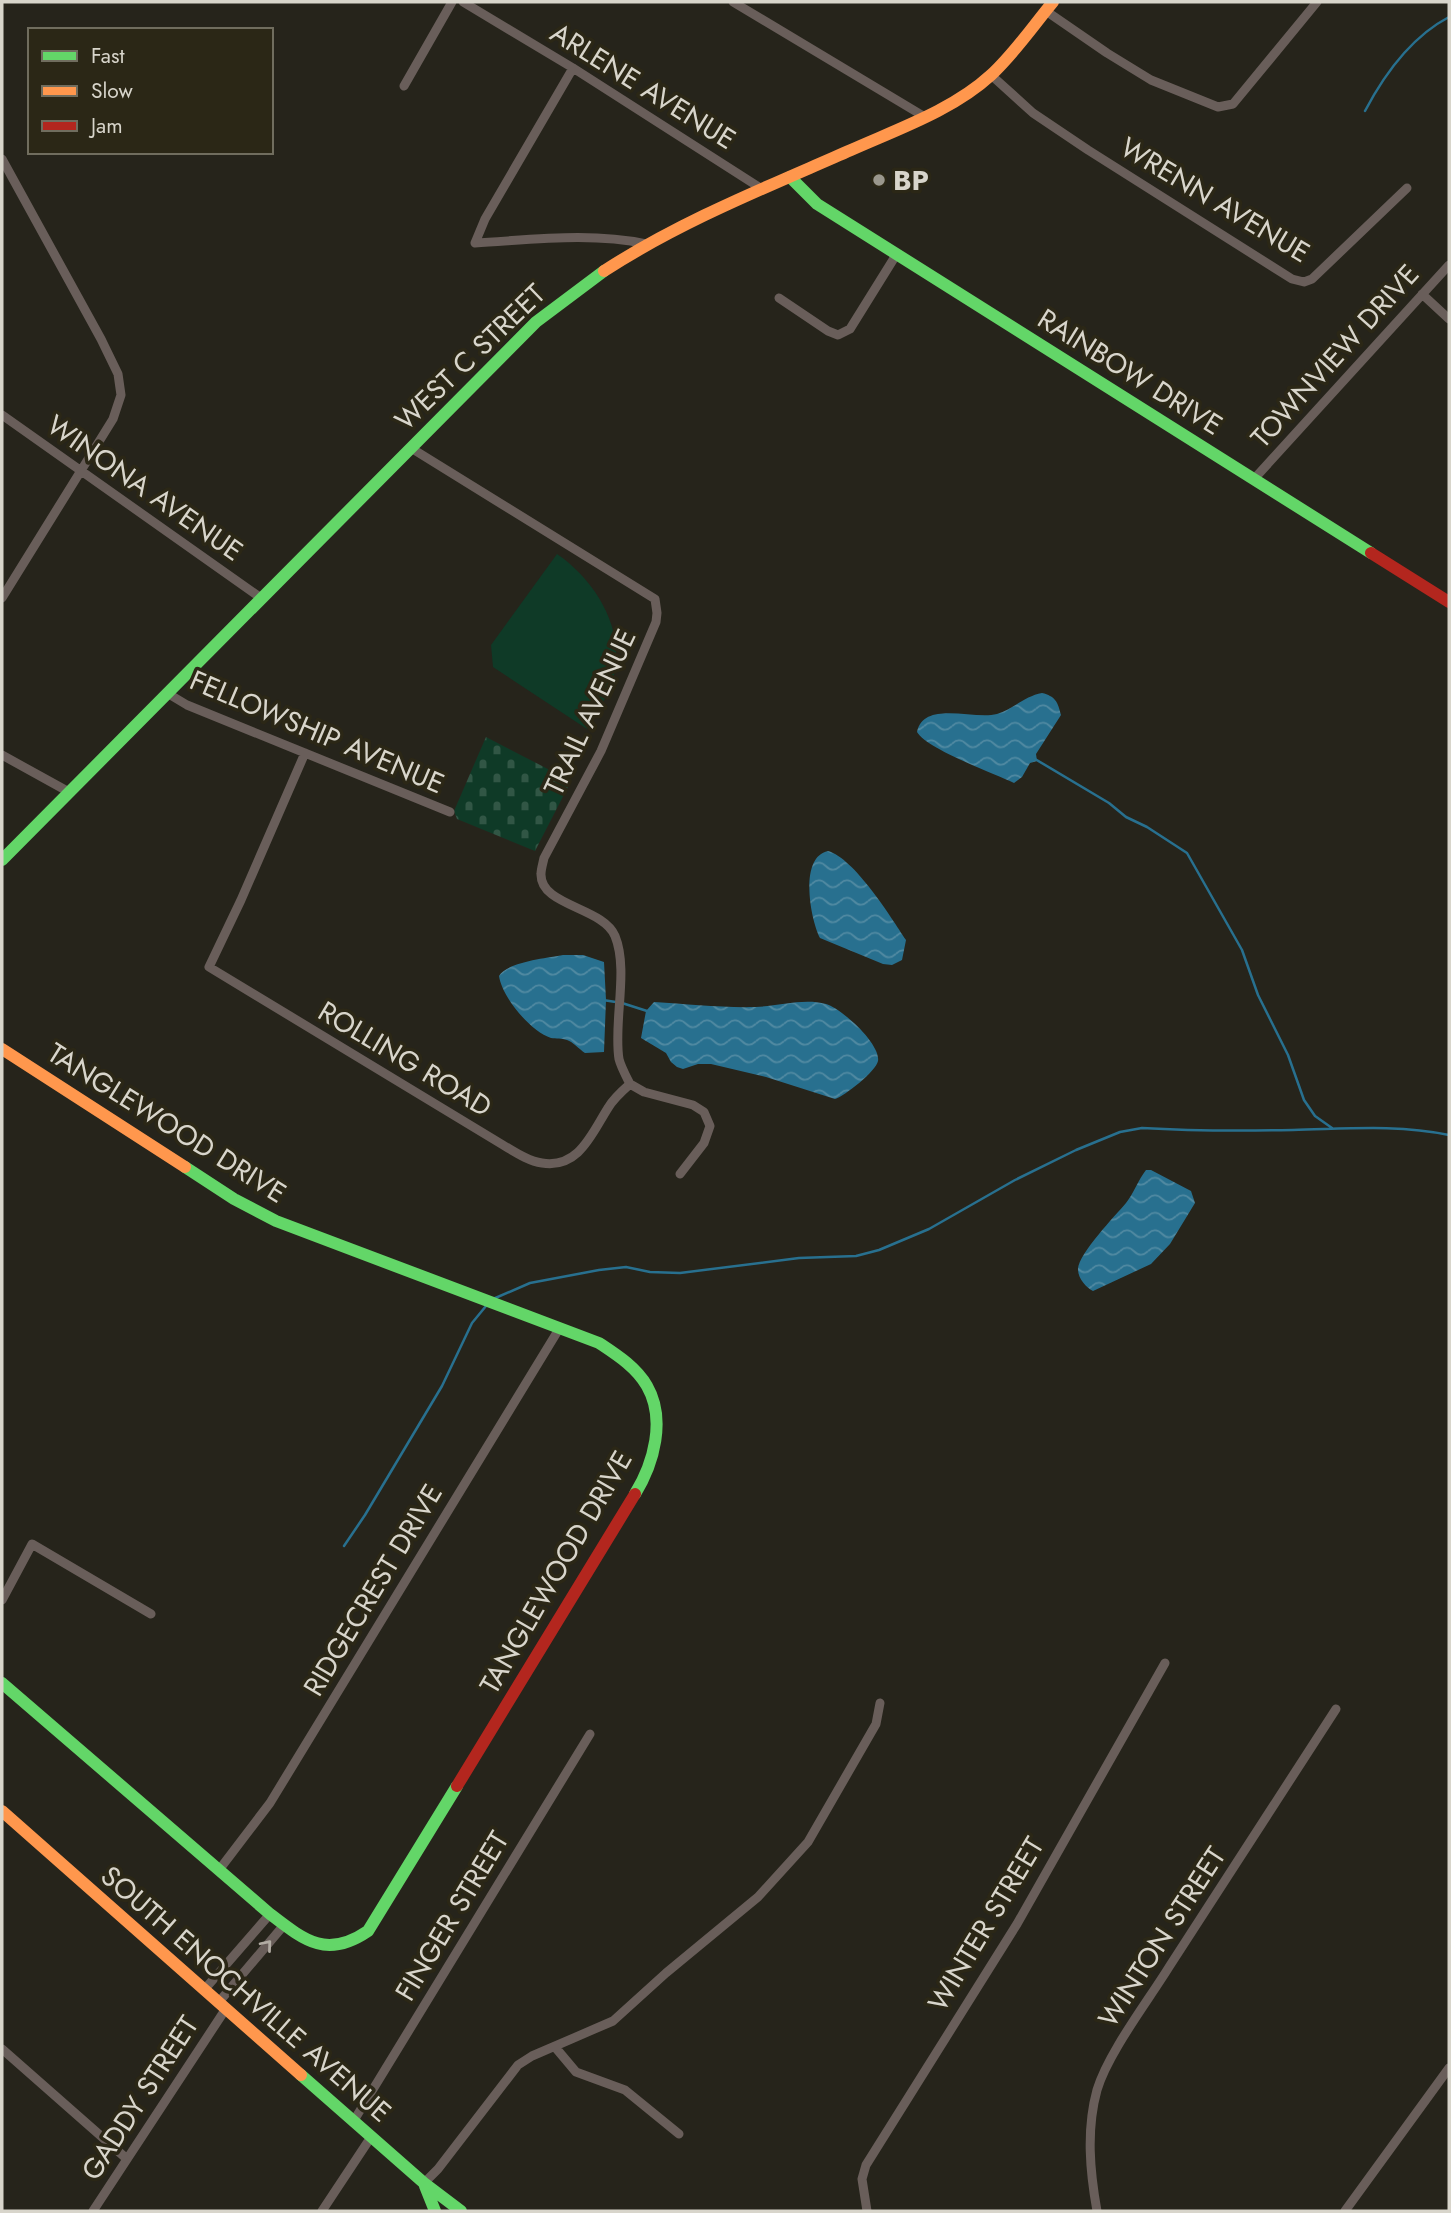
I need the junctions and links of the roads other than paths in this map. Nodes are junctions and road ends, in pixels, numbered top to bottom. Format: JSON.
{"nodes":[{"id":1,"x":452,"y":2,"type":"edge"},
{"id":2,"x":463,"y":2,"type":"edge"},
{"id":3,"x":733,"y":2,"type":"edge"},
{"id":4,"x":1317,"y":2,"type":"edge"},
{"id":5,"x":1050,"y":6,"type":"edge"},
{"id":6,"x":573,"y":68,"type":"junction"},
{"id":7,"x":990,"y":75,"type":"junction"},
{"id":8,"x":404,"y":86,"type":"dead end"},
{"id":9,"x":925,"y":117,"type":"junction"},
{"id":10,"x":2,"y":159,"type":"edge"},
{"id":11,"x":790,"y":177,"type":"junction"},
{"id":12,"x":1407,"y":188,"type":"dead end"},
{"id":13,"x":762,"y":189,"type":"junction"},
{"id":14,"x":646,"y":244,"type":"junction"},
{"id":15,"x":896,"y":255,"type":"junction"},
{"id":16,"x":1449,"y":265,"type":"edge"},
{"id":17,"x":1422,"y":294,"type":"junction"},
{"id":18,"x":779,"y":298,"type":"dead end"},
{"id":19,"x":1449,"y":319,"type":"edge"},
{"id":20,"x":2,"y":415,"type":"edge"},
{"id":21,"x":411,"y":448,"type":"junction"},
{"id":22,"x":80,"y":469,"type":"junction"},
{"id":23,"x":1254,"y":479,"type":"junction"},
{"id":24,"x":3,"y":595,"type":"edge"},
{"id":25,"x":261,"y":598,"type":"junction"},
{"id":26,"x":1449,"y":602,"type":"edge"},
{"id":27,"x":167,"y":693,"type":"junction"},
{"id":28,"x":305,"y":753,"type":"junction"},
{"id":29,"x":2,"y":755,"type":"edge"},
{"id":30,"x":69,"y":792,"type":"junction"},
{"id":31,"x":450,"y":812,"type":"dead end"},
{"id":32,"x":2,"y":860,"type":"edge"},
{"id":33,"x":2,"y":1049,"type":"edge"},
{"id":34,"x":630,"y":1084,"type":"junction"},
{"id":35,"x":680,"y":1174,"type":"dead end"},
{"id":36,"x":559,"y":1329,"type":"junction"},
{"id":37,"x":2,"y":1600,"type":"edge"},
{"id":38,"x":151,"y":1614,"type":"dead end"},
{"id":39,"x":1165,"y":1663,"type":"dead end"},
{"id":40,"x":2,"y":1683,"type":"edge"},
{"id":41,"x":880,"y":1703,"type":"dead end"},
{"id":42,"x":1336,"y":1709,"type":"dead end"},
{"id":43,"x":590,"y":1734,"type":"dead end"},
{"id":44,"x":2,"y":1811,"type":"edge"},
{"id":45,"x":219,"y":1870,"type":"junction"},
{"id":46,"x":270,"y":1914,"type":"junction"},
{"id":47,"x":284,"y":1925,"type":"junction"},
{"id":48,"x":204,"y":1990,"type":"junction"},
{"id":49,"x":222,"y":2006,"type":"junction"},
{"id":50,"x":555,"y":2047,"type":"junction"},
{"id":51,"x":2,"y":2049,"type":"edge"},
{"id":52,"x":1449,"y":2068,"type":"edge"},
{"id":53,"x":353,"y":2122,"type":"junction"},
{"id":54,"x":678,"y":2134,"type":"dead end"},
{"id":55,"x":371,"y":2137,"type":"junction"},
{"id":56,"x":127,"y":2159,"type":"junction"},
{"id":57,"x":424,"y":2183,"type":"junction"},
{"id":58,"x":93,"y":2211,"type":"edge"},
{"id":59,"x":322,"y":2211,"type":"edge"},
{"id":60,"x":435,"y":2211,"type":"edge"},
{"id":61,"x":461,"y":2211,"type":"edge"},
{"id":62,"x":867,"y":2211,"type":"edge"},
{"id":63,"x":1097,"y":2211,"type":"edge"},
{"id":64,"x":1345,"y":2211,"type":"edge"}],
"edges":[{"from":1,"to":8,"type":"street"},
{"from":2,"to":6,"type":"street","name":"ARLENE AVENUE"},
{"from":3,"to":9,"type":"street"},
{"from":4,"to":5,"type":"street"},
{"from":5,"to":7,"type":"street","name":"WEST C STREET"},
{"from":6,"to":13,"type":"street","name":"ARLENE AVENUE"},
{"from":6,"to":14,"type":"street"},
{"from":7,"to":9,"type":"street","name":"WEST C STREET"},
{"from":7,"to":12,"type":"street","name":"WRENN AVENUE"},
{"from":9,"to":11,"type":"street","name":"WEST C STREET"},
{"from":10,"to":22,"type":"street"},
{"from":11,"to":13,"type":"street","name":"WEST C STREET"},
{"from":11,"to":15,"type":"street","name":"RAINBOW DRIVE"},
{"from":13,"to":14,"type":"street","name":"WEST C STREET"},
{"from":14,"to":21,"type":"street","name":"WEST C STREET"},
{"from":15,"to":18,"type":"street"},
{"from":15,"to":23,"type":"street","name":"RAINBOW DRIVE"},
{"from":16,"to":17,"type":"street","name":"TOWNVIEW DRIVE"},
{"from":17,"to":19,"type":"street"},
{"from":17,"to":23,"type":"street","name":"TOWNVIEW DRIVE"},
{"from":20,"to":22,"type":"street","name":"WINONA AVENUE"},
{"from":21,"to":25,"type":"street","name":"WEST C STREET"},
{"from":21,"to":34,"type":"street","name":"TRAIL AVENUE"},
{"from":22,"to":24,"type":"street"},
{"from":22,"to":25,"type":"street","name":"WINONA AVENUE"},
{"from":23,"to":26,"type":"street","name":"RAINBOW DRIVE"},
{"from":25,"to":27,"type":"street","name":"WEST C STREET"},
{"from":27,"to":28,"type":"street","name":"FELLOWSHIP AVENUE"},
{"from":27,"to":30,"type":"street","name":"WEST C STREET"},
{"from":28,"to":31,"type":"street","name":"FELLOWSHIP AVENUE"},
{"from":28,"to":34,"type":"street","name":"ROLLING ROAD"},
{"from":29,"to":30,"type":"street"},
{"from":30,"to":32,"type":"street","name":"WEST C STREET"},
{"from":33,"to":36,"type":"street","name":"TANGLEWOOD DRIVE"},
{"from":34,"to":35,"type":"street"},
{"from":36,"to":45,"type":"street","name":"RIDGECREST DRIVE"},
{"from":36,"to":47,"type":"street","name":"TANGLEWOOD DRIVE"},
{"from":37,"to":38,"type":"street"},
{"from":39,"to":62,"type":"street","name":"WINTER STREET"},
{"from":40,"to":45,"type":"street","name":"TANGLEWOOD DRIVE"},
{"from":41,"to":50,"type":"street"},
{"from":42,"to":63,"type":"street","name":"WINTON STREET"},
{"from":43,"to":53,"type":"street","name":"FINGER STREET"},
{"from":44,"to":48,"type":"street","name":"SOUTH ENOCHVILLE AVENUE"},
{"from":45,"to":46,"type":"street","name":"TANGLEWOOD DRIVE"},
{"from":46,"to":47,"type":"street","name":"TANGLEWOOD DRIVE"},
{"from":46,"to":48,"type":"street"},
{"from":49,"to":47,"type":"street","name":"GADDY STREET","one_way":true},
{"from":48,"to":49,"type":"street","name":"SOUTH ENOCHVILLE AVENUE"},
{"from":49,"to":53,"type":"street","name":"SOUTH ENOCHVILLE AVENUE"},
{"from":49,"to":56,"type":"street","name":"GADDY STREET"},
{"from":50,"to":54,"type":"street"},
{"from":50,"to":57,"type":"street"},
{"from":51,"to":56,"type":"street"},
{"from":52,"to":64,"type":"street"},
{"from":53,"to":55,"type":"street","name":"SOUTH ENOCHVILLE AVENUE"},
{"from":55,"to":57,"type":"street","name":"SOUTH ENOCHVILLE AVENUE"},
{"from":55,"to":59,"type":"street"},
{"from":56,"to":58,"type":"street","name":"GADDY STREET"},
{"from":57,"to":60,"type":"street"},
{"from":57,"to":61,"type":"street","name":"SOUTH ENOCHVILLE AVENUE"}]}
